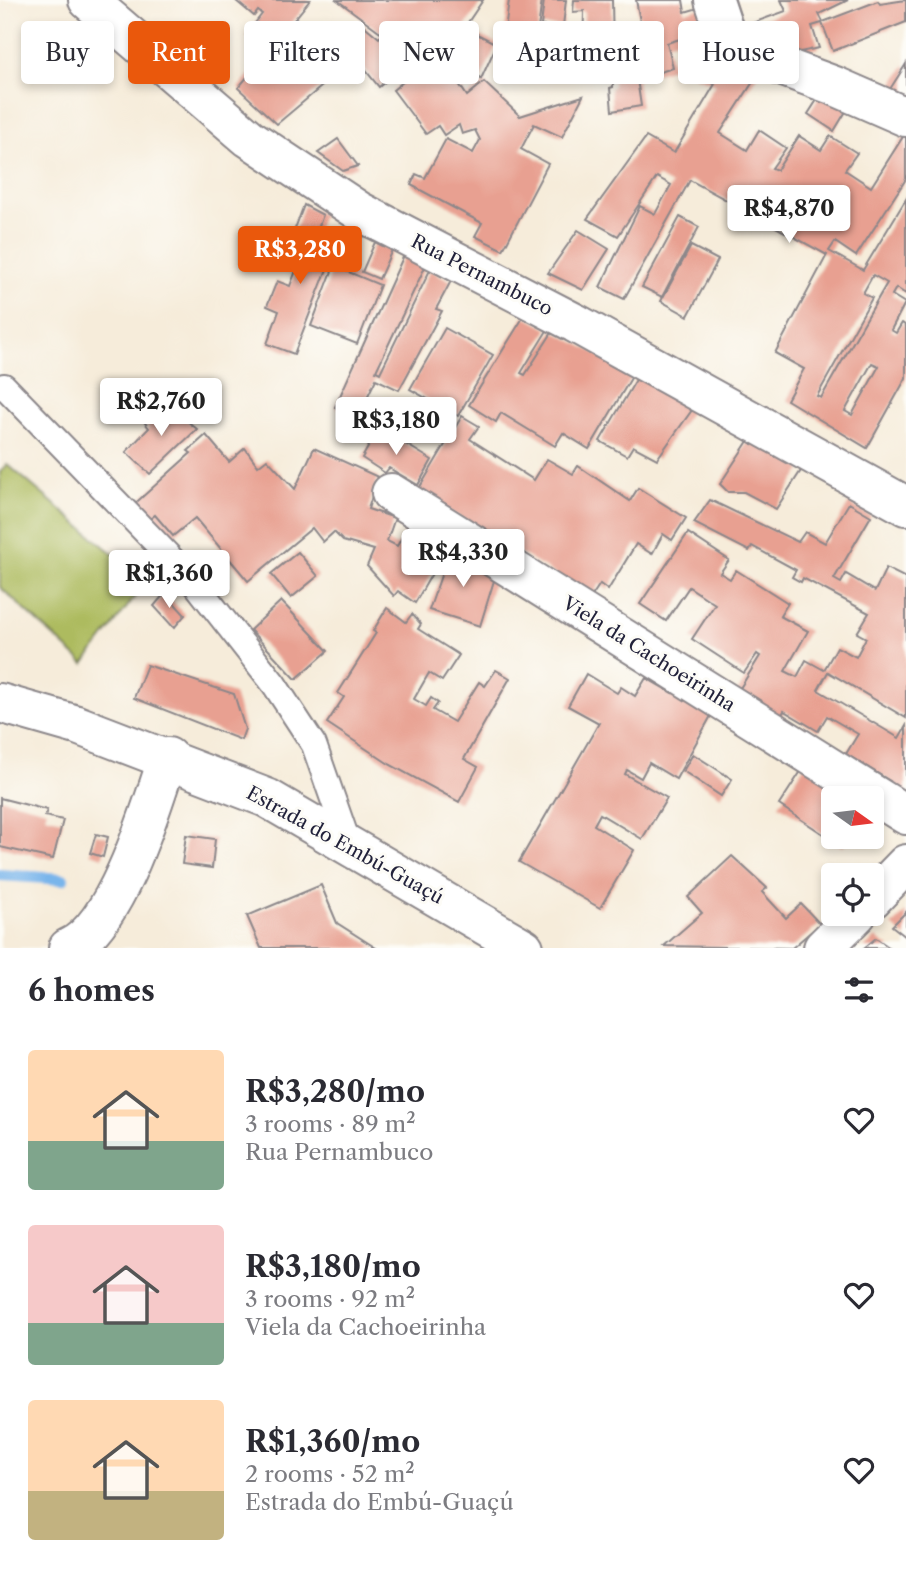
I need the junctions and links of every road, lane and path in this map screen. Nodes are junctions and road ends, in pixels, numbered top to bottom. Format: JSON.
{"nodes":[{"id":1,"x":88,"y":0,"type":"edge"},
{"id":2,"x":714,"y":0,"type":"edge"},
{"id":3,"x":906,"y":117,"type":"edge"},
{"id":4,"x":4,"y":386,"type":"dead end"},
{"id":5,"x":391,"y":493,"type":"dead end"},
{"id":6,"x":906,"y":506,"type":"edge"},
{"id":7,"x":0,"y":703,"type":"edge"},
{"id":8,"x":169,"y":758,"type":"junction"},
{"id":9,"x":906,"y":815,"type":"edge"},
{"id":10,"x":349,"y":845,"type":"junction"},
{"id":11,"x":906,"y":864,"type":"edge"},
{"id":12,"x":884,"y":887,"type":"edge"},
{"id":13,"x":845,"y":926,"type":"edge"},
{"id":14,"x":75,"y":945,"type":"edge"},
{"id":15,"x":524,"y":948,"type":"edge"},
{"id":16,"x":823,"y":948,"type":"edge"}],
"edges":[{"from":1,"to":6,"type":"street","name":"Rua Pernambuco"},
{"from":2,"to":3,"type":"street"},
{"from":4,"to":10,"type":"lane"},
{"from":5,"to":9,"type":"street","name":"Viela da Cachoeirinha"},
{"from":7,"to":8,"type":"street","name":"Estrada do Embú-Guaçú"},
{"from":8,"to":10,"type":"street","name":"Estrada do Embú-Guaçú"},
{"from":8,"to":14,"type":"street"},
{"from":10,"to":15,"type":"street","name":"Estrada do Embú-Guaçú"},
{"from":11,"to":12,"type":"street"},
{"from":13,"to":16,"type":"street"}]}
